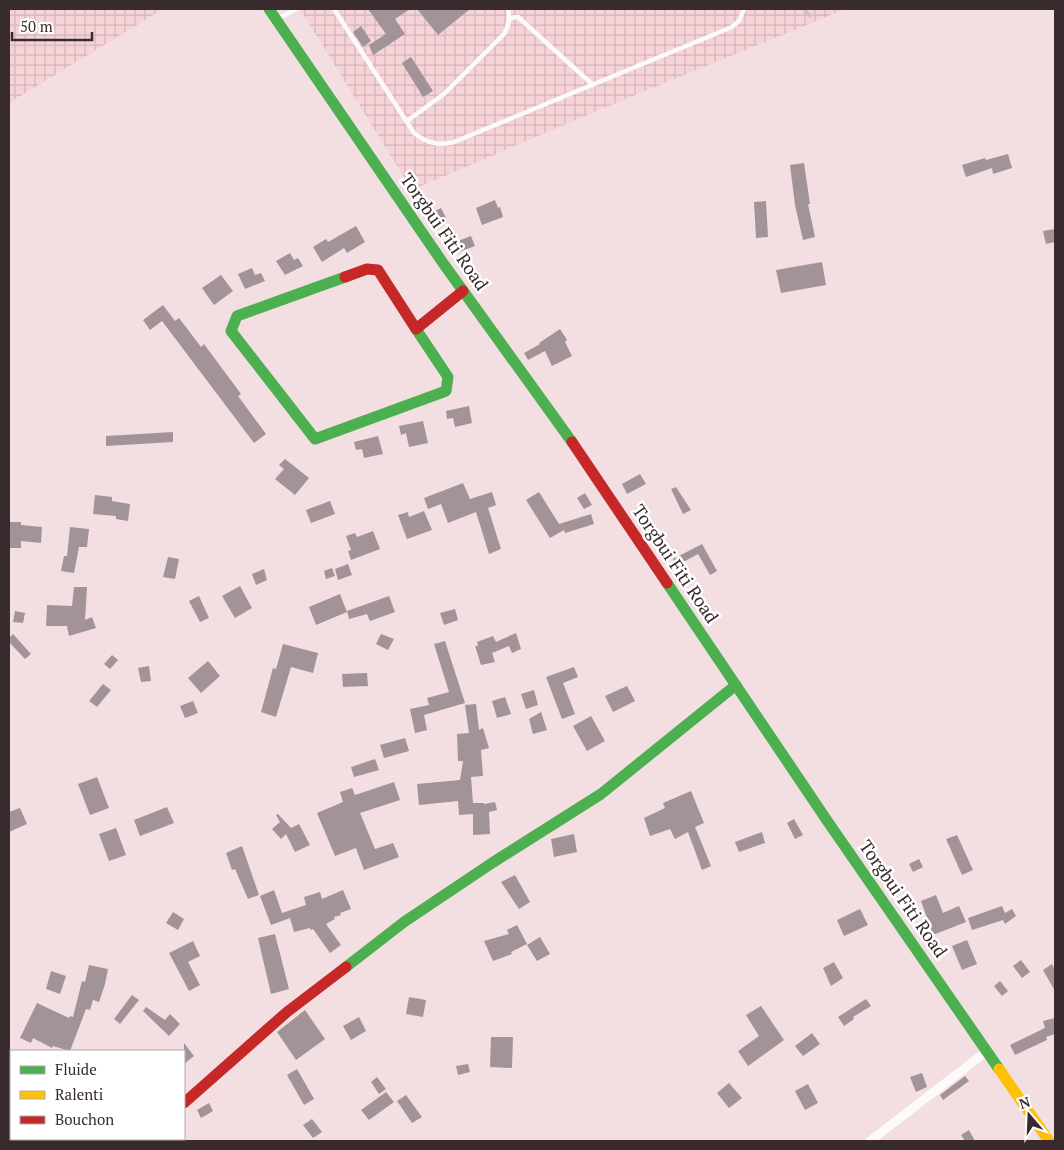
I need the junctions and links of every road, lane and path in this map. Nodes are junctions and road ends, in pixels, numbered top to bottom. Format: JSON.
{"nodes":[{"id":1,"x":269,"y":9,"type":"edge"},
{"id":2,"x":296,"y":9,"type":"edge"},
{"id":3,"x":334,"y":9,"type":"edge"},
{"id":4,"x":508,"y":9,"type":"edge"},
{"id":5,"x":744,"y":9,"type":"edge"},
{"id":6,"x":510,"y":18,"type":"junction"},
{"id":7,"x":276,"y":19,"type":"junction"},
{"id":8,"x":593,"y":85,"type":"junction"},
{"id":9,"x":406,"y":121,"type":"junction"},
{"id":10,"x":464,"y":291,"type":"junction"},
{"id":11,"x":416,"y":329,"type":"junction"},
{"id":12,"x":736,"y":685,"type":"junction"},
{"id":13,"x":987,"y":1051,"type":"junction"},
{"id":14,"x":185,"y":1102,"type":"edge"},
{"id":15,"x":870,"y":1141,"type":"edge"},
{"id":16,"x":1049,"y":1141,"type":"edge"}],
"edges":[{"from":1,"to":7,"type":"street","name":"Torgbui Fiti Road"},
{"from":2,"to":7,"type":"lane"},
{"from":3,"to":9,"type":"lane"},
{"from":4,"to":6,"type":"lane"},
{"from":5,"to":8,"type":"lane"},
{"from":6,"to":8,"type":"lane"},
{"from":6,"to":9,"type":"lane"},
{"from":7,"to":10,"type":"street","name":"Torgbui Fiti Road"},
{"from":8,"to":9,"type":"lane"},
{"from":10,"to":11,"type":"street"},
{"from":10,"to":12,"type":"street","name":"Torgbui Fiti Road"},
{"from":11,"to":11,"type":"street"},
{"from":12,"to":13,"type":"street","name":"Torgbui Fiti Road"},
{"from":12,"to":14,"type":"street"},
{"from":13,"to":15,"type":"street"},
{"from":13,"to":16,"type":"street","name":"Torgbui Fiti Road"}]}
